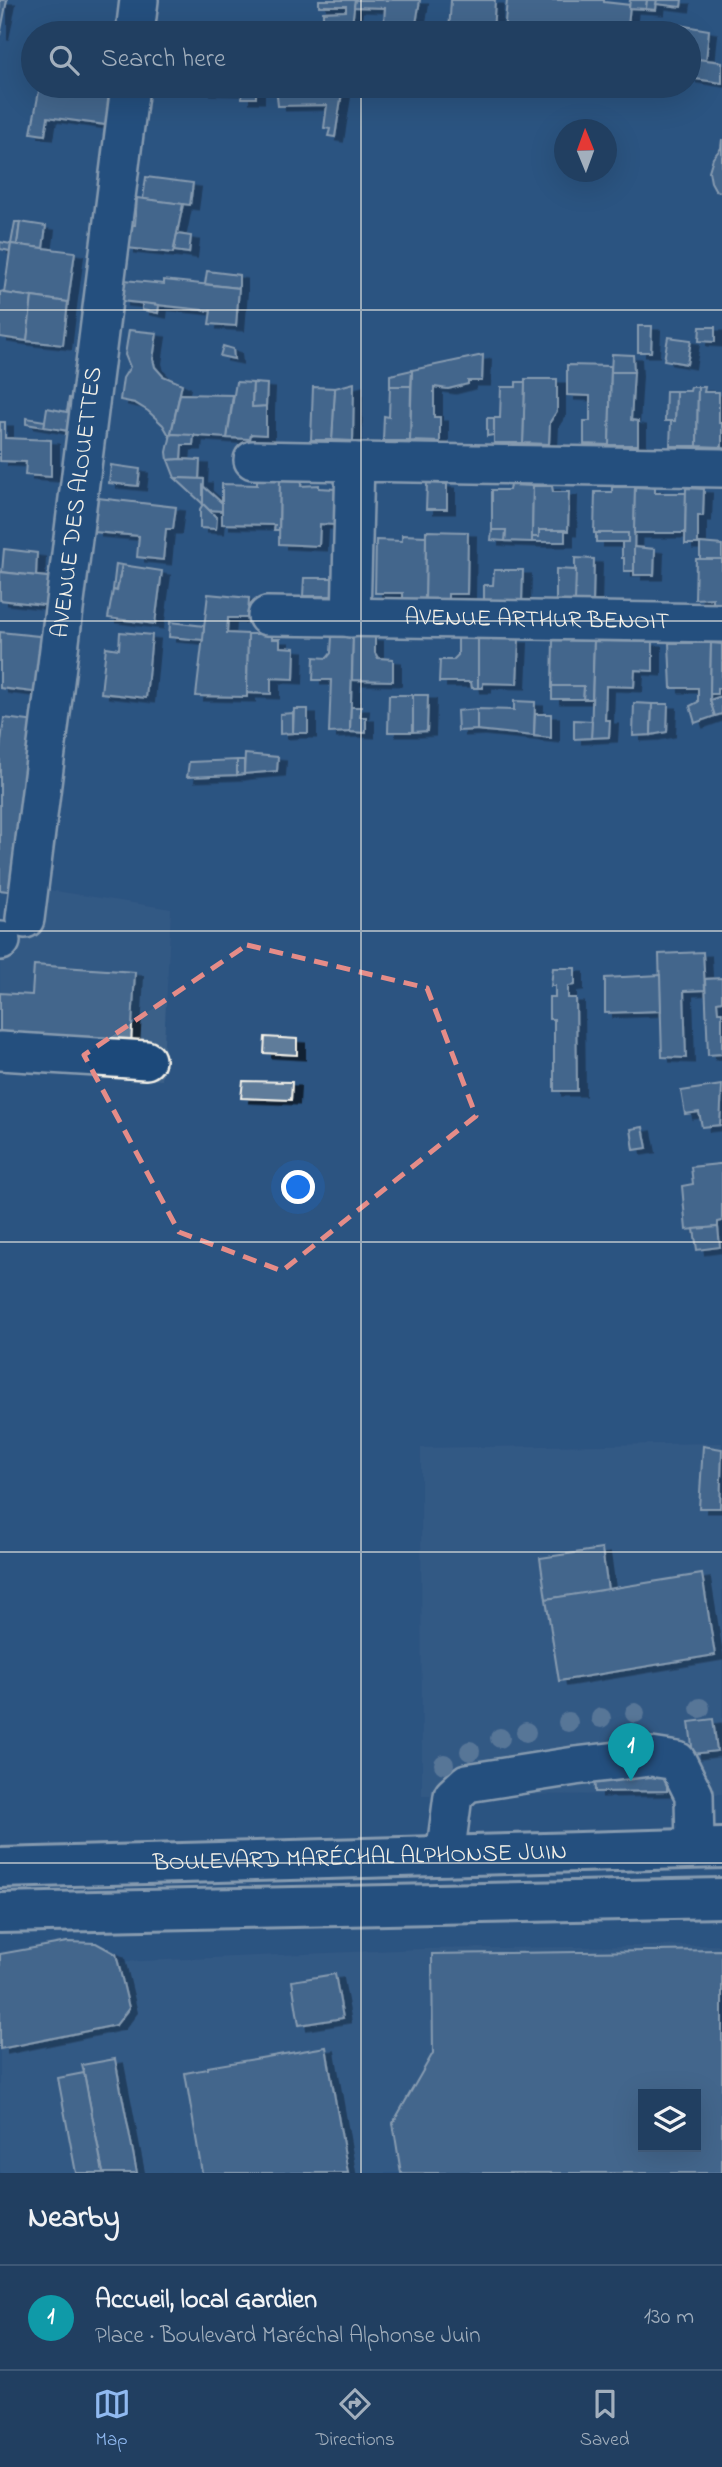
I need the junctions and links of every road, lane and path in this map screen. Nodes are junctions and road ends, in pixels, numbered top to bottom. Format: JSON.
{"nodes":[{"id":1,"x":139,"y":0,"type":"edge"},
{"id":2,"x":136,"y":21,"type":"edge"},
{"id":3,"x":128,"y":98,"type":"edge"},
{"id":4,"x":253,"y":460,"type":"dead end"},
{"id":5,"x":355,"y":461,"type":"junction"},
{"id":6,"x":722,"y":468,"type":"edge"},
{"id":7,"x":267,"y":617,"type":"dead end"},
{"id":8,"x":351,"y":618,"type":"junction"},
{"id":9,"x":722,"y":623,"type":"edge"},
{"id":10,"x":9,"y":934,"type":"edge"},
{"id":11,"x":0,"y":1051,"type":"edge"},
{"id":12,"x":146,"y":1060,"type":"dead end"},
{"id":13,"x":708,"y":1848,"type":"edge"},
{"id":14,"x":445,"y":1856,"type":"junction"},
{"id":15,"x":0,"y":1868,"type":"edge"},
{"id":16,"x":722,"y":1898,"type":"edge"},
{"id":17,"x":0,"y":1913,"type":"edge"}],
"edges":[{"from":1,"to":2,"type":"street"},
{"from":3,"to":10,"type":"street","name":"AVENUE DES ALOUETTES"},
{"from":4,"to":5,"type":"street"},
{"from":5,"to":6,"type":"street"},
{"from":5,"to":8,"type":"street"},
{"from":7,"to":8,"type":"street","name":"AVENUE ARTHUR BENOIT"},
{"from":8,"to":9,"type":"street","name":"AVENUE ARTHUR BENOIT"},
{"from":11,"to":12,"type":"street"},
{"from":13,"to":14,"type":"main road","name":"BOULEVARD MARÉCHAL ALPHONSE JUIN"},
{"from":13,"to":14,"type":"street"},
{"from":14,"to":15,"type":"main road","name":"BOULEVARD MARÉCHAL ALPHONSE JUIN"},
{"from":16,"to":17,"type":"main road","name":"BOULEVARD MARÉCHAL ALPHONSE JUIN"}]}
